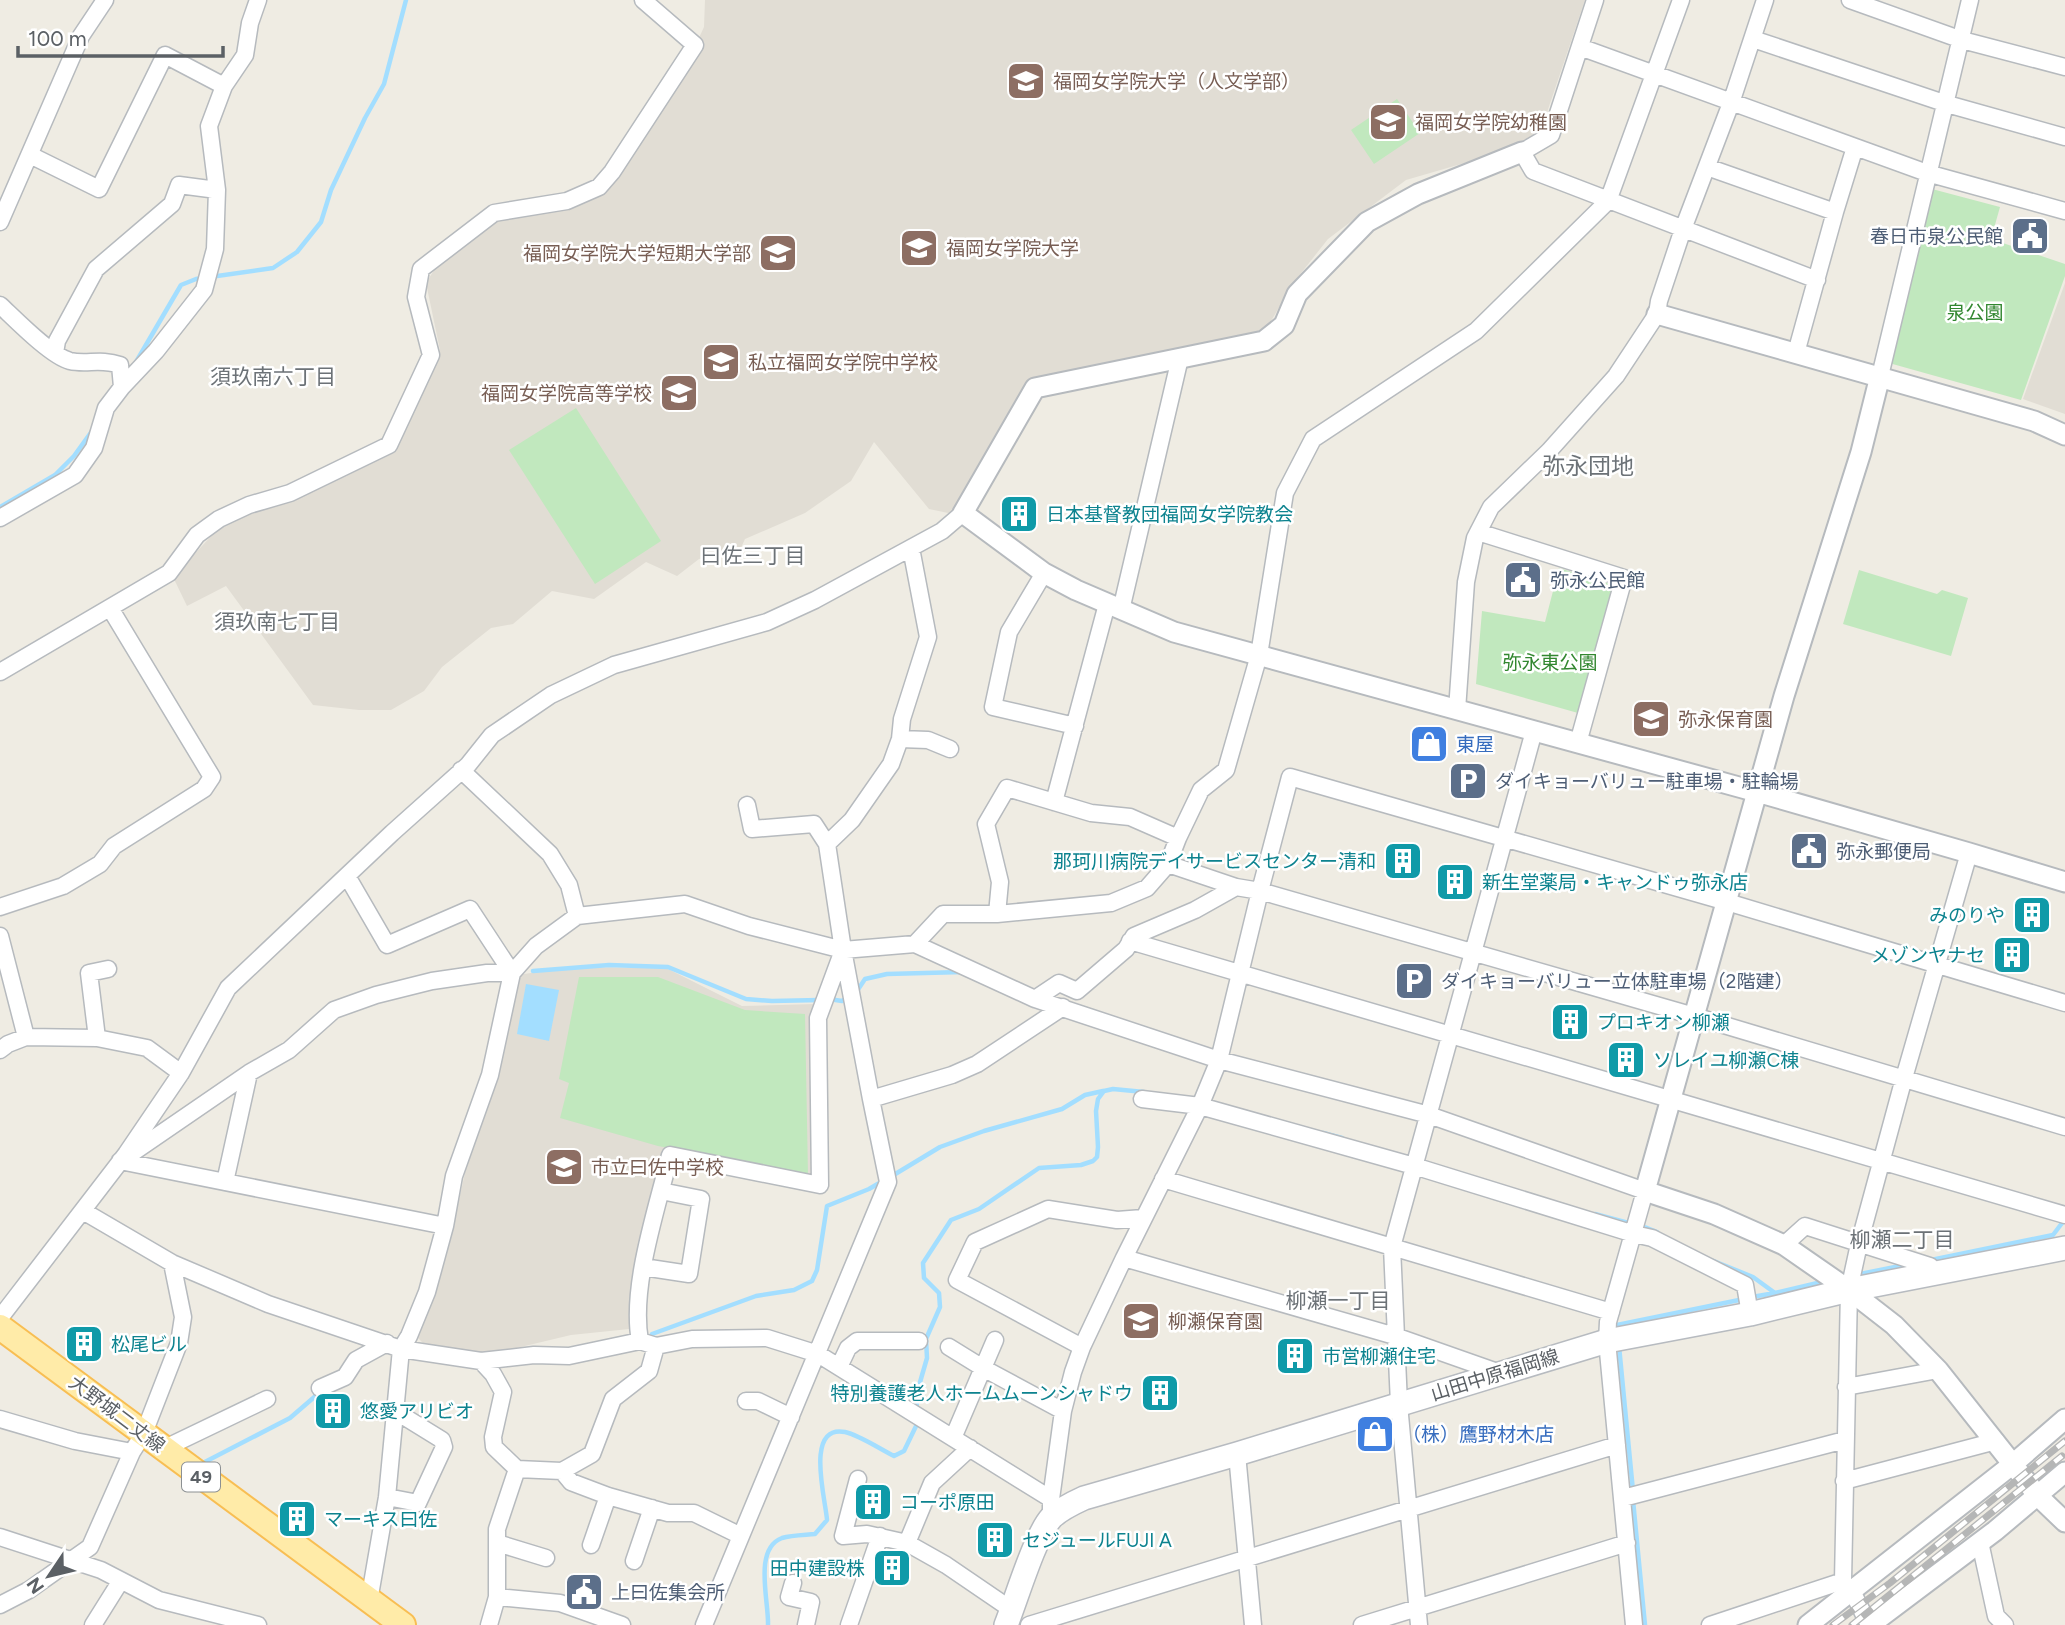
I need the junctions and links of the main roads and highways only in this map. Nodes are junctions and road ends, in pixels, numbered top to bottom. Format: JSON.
{"nodes":[{"id":1,"x":2065,"y":1247,"type":"edge"},
{"id":2,"x":0,"y":1327,"type":"edge"},
{"id":3,"x":1016,"y":1620,"type":"edge"},
{"id":4,"x":402,"y":1625,"type":"edge"}],
"edges":[{"from":1,"to":3,"type":"main road","name":"山田中原福岡線"},
{"from":2,"to":4,"type":"main road","name":"大野城二丈線","number":"49"}]}
